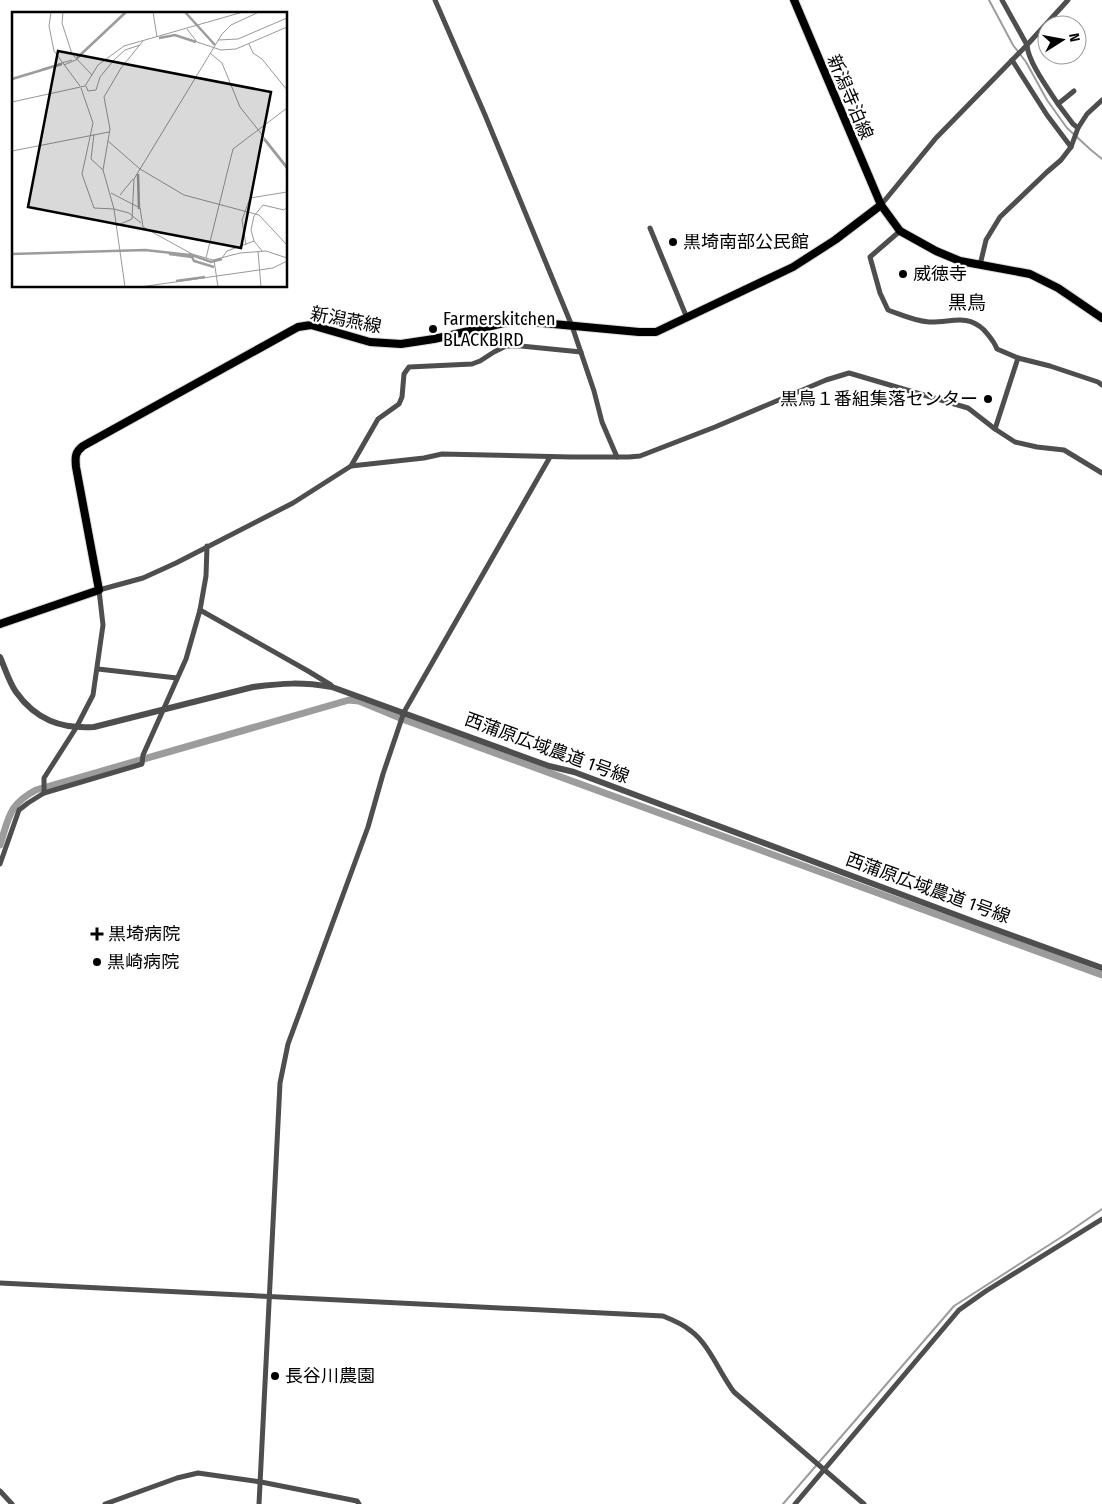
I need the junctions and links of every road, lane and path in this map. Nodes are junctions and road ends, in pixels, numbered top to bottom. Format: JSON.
{"nodes":[{"id":1,"x":436,"y":0,"type":"edge"},
{"id":2,"x":794,"y":0,"type":"edge"},
{"id":3,"x":1002,"y":0,"type":"edge"},
{"id":4,"x":1068,"y":0,"type":"edge"},
{"id":5,"x":1026,"y":47,"type":"junction"},
{"id":6,"x":1013,"y":59,"type":"junction"},
{"id":7,"x":1074,"y":91,"type":"dead end"},
{"id":8,"x":1102,"y":100,"type":"edge"},
{"id":9,"x":1058,"y":104,"type":"junction"},
{"id":10,"x":1078,"y":130,"type":"junction"},
{"id":11,"x":1072,"y":144,"type":"junction"},
{"id":12,"x":881,"y":205,"type":"junction"},
{"id":13,"x":650,"y":228,"type":"dead end"},
{"id":14,"x":900,"y":231,"type":"junction"},
{"id":15,"x":980,"y":265,"type":"junction"},
{"id":16,"x":687,"y":318,"type":"junction"},
{"id":17,"x":1102,"y":318,"type":"edge"},
{"id":18,"x":572,"y":326,"type":"junction"},
{"id":19,"x":581,"y":352,"type":"junction"},
{"id":20,"x":1018,"y":358,"type":"junction"},
{"id":21,"x":1102,"y":385,"type":"edge"},
{"id":22,"x":995,"y":429,"type":"junction"},
{"id":23,"x":550,"y":457,"type":"junction"},
{"id":24,"x":616,"y":457,"type":"junction"},
{"id":25,"x":351,"y":466,"type":"junction"},
{"id":26,"x":1102,"y":473,"type":"edge"},
{"id":27,"x":207,"y":546,"type":"junction"},
{"id":28,"x":99,"y":590,"type":"junction"},
{"id":29,"x":200,"y":610,"type":"junction"},
{"id":30,"x":0,"y":624,"type":"edge"},
{"id":31,"x":0,"y":656,"type":"edge"},
{"id":32,"x":98,"y":669,"type":"junction"},
{"id":33,"x":177,"y":678,"type":"junction"},
{"id":34,"x":332,"y":687,"type":"junction"},
{"id":35,"x":163,"y":709,"type":"junction"},
{"id":36,"x":404,"y":712,"type":"junction"},
{"id":37,"x":76,"y":728,"type":"junction"},
{"id":38,"x":44,"y":793,"type":"junction"},
{"id":39,"x":0,"y":864,"type":"edge"},
{"id":40,"x":1102,"y":968,"type":"edge"},
{"id":41,"x":1102,"y":1219,"type":"edge"},
{"id":42,"x":0,"y":1283,"type":"edge"},
{"id":43,"x":269,"y":1297,"type":"junction"},
{"id":44,"x":824,"y":1470,"type":"junction"},
{"id":45,"x":261,"y":1482,"type":"junction"},
{"id":46,"x":0,"y":1491,"type":"edge"},
{"id":47,"x":353,"y":1502,"type":"edge"},
{"id":48,"x":12,"y":1504,"type":"edge"},
{"id":49,"x":106,"y":1504,"type":"edge"},
{"id":50,"x":259,"y":1504,"type":"edge"},
{"id":51,"x":359,"y":1504,"type":"edge"},
{"id":52,"x":795,"y":1504,"type":"edge"},
{"id":53,"x":864,"y":1504,"type":"edge"}],
"edges":[{"from":1,"to":18,"type":"street"},
{"from":2,"to":12,"type":"main road","name":"新潟寺泊線"},
{"from":3,"to":5,"type":"street"},
{"from":4,"to":5,"type":"street"},
{"from":5,"to":6,"type":"street"},
{"from":5,"to":9,"type":"street"},
{"from":6,"to":11,"type":"street"},
{"from":6,"to":12,"type":"street"},
{"from":7,"to":9,"type":"street"},
{"from":8,"to":10,"type":"street"},
{"from":9,"to":10,"type":"street"},
{"from":10,"to":11,"type":"street"},
{"from":11,"to":15,"type":"street"},
{"from":12,"to":14,"type":"main road","name":"新潟寺泊線"},
{"from":12,"to":16,"type":"main road","name":"新潟燕線"},
{"from":13,"to":16,"type":"street"},
{"from":14,"to":15,"type":"main road"},
{"from":14,"to":20,"type":"street"},
{"from":15,"to":17,"type":"main road"},
{"from":16,"to":18,"type":"main road","name":"新潟燕線"},
{"from":18,"to":19,"type":"street"},
{"from":18,"to":28,"type":"main road","name":"新潟燕線"},
{"from":19,"to":24,"type":"street"},
{"from":19,"to":25,"type":"street"},
{"from":20,"to":21,"type":"street"},
{"from":20,"to":22,"type":"street"},
{"from":22,"to":24,"type":"street"},
{"from":22,"to":26,"type":"street"},
{"from":23,"to":24,"type":"street"},
{"from":23,"to":25,"type":"street"},
{"from":23,"to":36,"type":"street"},
{"from":25,"to":27,"type":"street"},
{"from":27,"to":28,"type":"street"},
{"from":27,"to":29,"type":"street"},
{"from":28,"to":30,"type":"main road"},
{"from":28,"to":32,"type":"street"},
{"from":29,"to":33,"type":"street"},
{"from":29,"to":34,"type":"street"},
{"from":31,"to":37,"type":"street","name":"西蒲原広域農道 1号線"},
{"from":32,"to":33,"type":"street"},
{"from":32,"to":37,"type":"street"},
{"from":33,"to":35,"type":"street"},
{"from":34,"to":35,"type":"street","name":"西蒲原広域農道 1号線"},
{"from":34,"to":36,"type":"street","name":"西蒲原広域農道 1号線"},
{"from":35,"to":37,"type":"street","name":"西蒲原広域農道 1号線"},
{"from":35,"to":38,"type":"street"},
{"from":36,"to":40,"type":"street","name":"西蒲原広域農道 1号線"},
{"from":36,"to":43,"type":"street"},
{"from":37,"to":38,"type":"street"},
{"from":38,"to":39,"type":"street"},
{"from":41,"to":44,"type":"street"},
{"from":42,"to":43,"type":"street"},
{"from":43,"to":44,"type":"street"},
{"from":43,"to":45,"type":"street"},
{"from":44,"to":52,"type":"street"},
{"from":44,"to":53,"type":"street"},
{"from":45,"to":47,"type":"street"},
{"from":45,"to":49,"type":"street"},
{"from":45,"to":50,"type":"street"},
{"from":46,"to":48,"type":"street"},
{"from":47,"to":51,"type":"street"}]}
